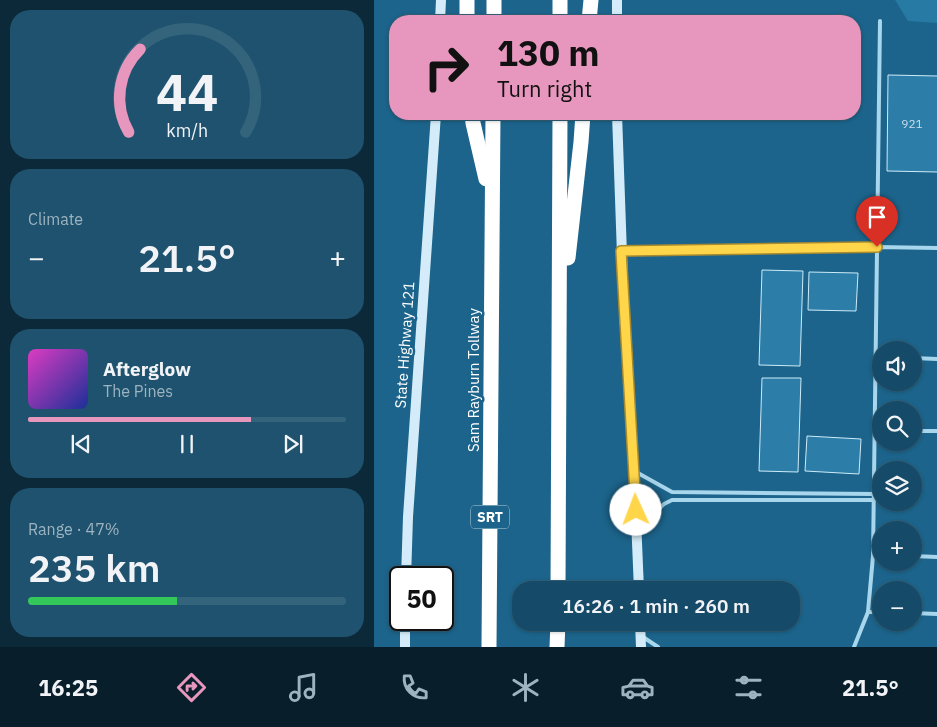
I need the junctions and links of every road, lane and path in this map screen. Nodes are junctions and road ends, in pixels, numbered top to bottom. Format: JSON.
{"nodes":[{"id":1,"x":441,"y":0,"type":"edge"},
{"id":2,"x":466,"y":0,"type":"edge"},
{"id":3,"x":494,"y":0,"type":"edge"},
{"id":4,"x":560,"y":0,"type":"edge"},
{"id":5,"x":591,"y":0,"type":"edge"},
{"id":6,"x":617,"y":0,"type":"edge"},
{"id":7,"x":440,"y":15,"type":"edge"},
{"id":8,"x":467,"y":15,"type":"edge"},
{"id":9,"x":494,"y":15,"type":"edge"},
{"id":10,"x":560,"y":15,"type":"edge"},
{"id":11,"x":590,"y":15,"type":"edge"},
{"id":12,"x":617,"y":15,"type":"edge"},
{"id":13,"x":880,"y":21,"type":"dead end"},
{"id":14,"x":436,"y":120,"type":"edge"},
{"id":15,"x":473,"y":120,"type":"edge"},
{"id":16,"x":493,"y":120,"type":"edge"},
{"id":17,"x":560,"y":120,"type":"edge"},
{"id":18,"x":583,"y":120,"type":"edge"},
{"id":19,"x":617,"y":120,"type":"edge"},
{"id":20,"x":491,"y":202,"type":"junction"},
{"id":21,"x":877,"y":247,"type":"junction"},
{"id":22,"x":937,"y":248,"type":"edge"},
{"id":23,"x":621,"y":251,"type":"junction"},
{"id":24,"x":559,"y":332,"type":"junction"},
{"id":25,"x":878,"y":341,"type":"edge"},
{"id":26,"x":922,"y":358,"type":"edge"},
{"id":27,"x":937,"y":358,"type":"edge"},
{"id":28,"x":922,"y":431,"type":"edge"},
{"id":29,"x":937,"y":431,"type":"edge"},
{"id":30,"x":634,"y":471,"type":"junction"},
{"id":31,"x":872,"y":494,"type":"edge"},
{"id":32,"x":872,"y":500,"type":"edge"},
{"id":33,"x":636,"y":529,"type":"junction"},
{"id":34,"x":922,"y":556,"type":"edge"},
{"id":35,"x":937,"y":556,"type":"edge"},
{"id":36,"x":406,"y":566,"type":"edge"},
{"id":37,"x":872,"y":567,"type":"edge"},
{"id":38,"x":558,"y":581,"type":"edge"},
{"id":39,"x":639,"y":581,"type":"edge"},
{"id":40,"x":868,"y":612,"type":"junction"},
{"id":41,"x":872,"y":612,"type":"edge"},
{"id":42,"x":922,"y":613,"type":"edge"},
{"id":43,"x":937,"y":614,"type":"edge"},
{"id":44,"x":405,"y":631,"type":"edge"},
{"id":45,"x":558,"y":631,"type":"edge"},
{"id":46,"x":641,"y":631,"type":"edge"},
{"id":47,"x":641,"y":636,"type":"junction"},
{"id":48,"x":404,"y":647,"type":"edge"},
{"id":49,"x":489,"y":647,"type":"edge"},
{"id":50,"x":557,"y":647,"type":"edge"},
{"id":51,"x":641,"y":647,"type":"edge"},
{"id":52,"x":658,"y":647,"type":"edge"},
{"id":53,"x":854,"y":647,"type":"edge"}],
"edges":[{"from":1,"to":7,"type":"main road"},
{"from":2,"to":8,"type":"highway"},
{"from":3,"to":9,"type":"highway"},
{"from":4,"to":10,"type":"highway"},
{"from":5,"to":11,"type":"highway"},
{"from":6,"to":12,"type":"main road"},
{"from":13,"to":21,"type":"lane"},
{"from":14,"to":36,"type":"main road","name":"State Highway 121"},
{"from":15,"to":20,"type":"highway"},
{"from":16,"to":20,"type":"highway","name":"Sam Rayburn Tollway","number":"SRT"},
{"from":17,"to":24,"type":"highway"},
{"from":18,"to":24,"type":"highway"},
{"from":19,"to":23,"type":"main road"},
{"from":20,"to":49,"type":"highway","name":"Sam Rayburn Tollway","number":"SRT"},
{"from":21,"to":22,"type":"lane"},
{"from":21,"to":23,"type":"lane"},
{"from":21,"to":25,"type":"lane"},
{"from":23,"to":30,"type":"main road"},
{"from":24,"to":38,"type":"highway"},
{"from":26,"to":27,"type":"lane"},
{"from":28,"to":29,"type":"lane"},
{"from":30,"to":31,"type":"lane"},
{"from":30,"to":33,"type":"main road"},
{"from":32,"to":33,"type":"lane"},
{"from":33,"to":39,"type":"main road"},
{"from":34,"to":35,"type":"lane"},
{"from":37,"to":40,"type":"lane"},
{"from":40,"to":41,"type":"lane"},
{"from":40,"to":53,"type":"lane"},
{"from":42,"to":43,"type":"lane"},
{"from":44,"to":48,"type":"main road"},
{"from":45,"to":50,"type":"highway"},
{"from":46,"to":47,"type":"main road"},
{"from":47,"to":51,"type":"main road"},
{"from":47,"to":52,"type":"lane"}]}
